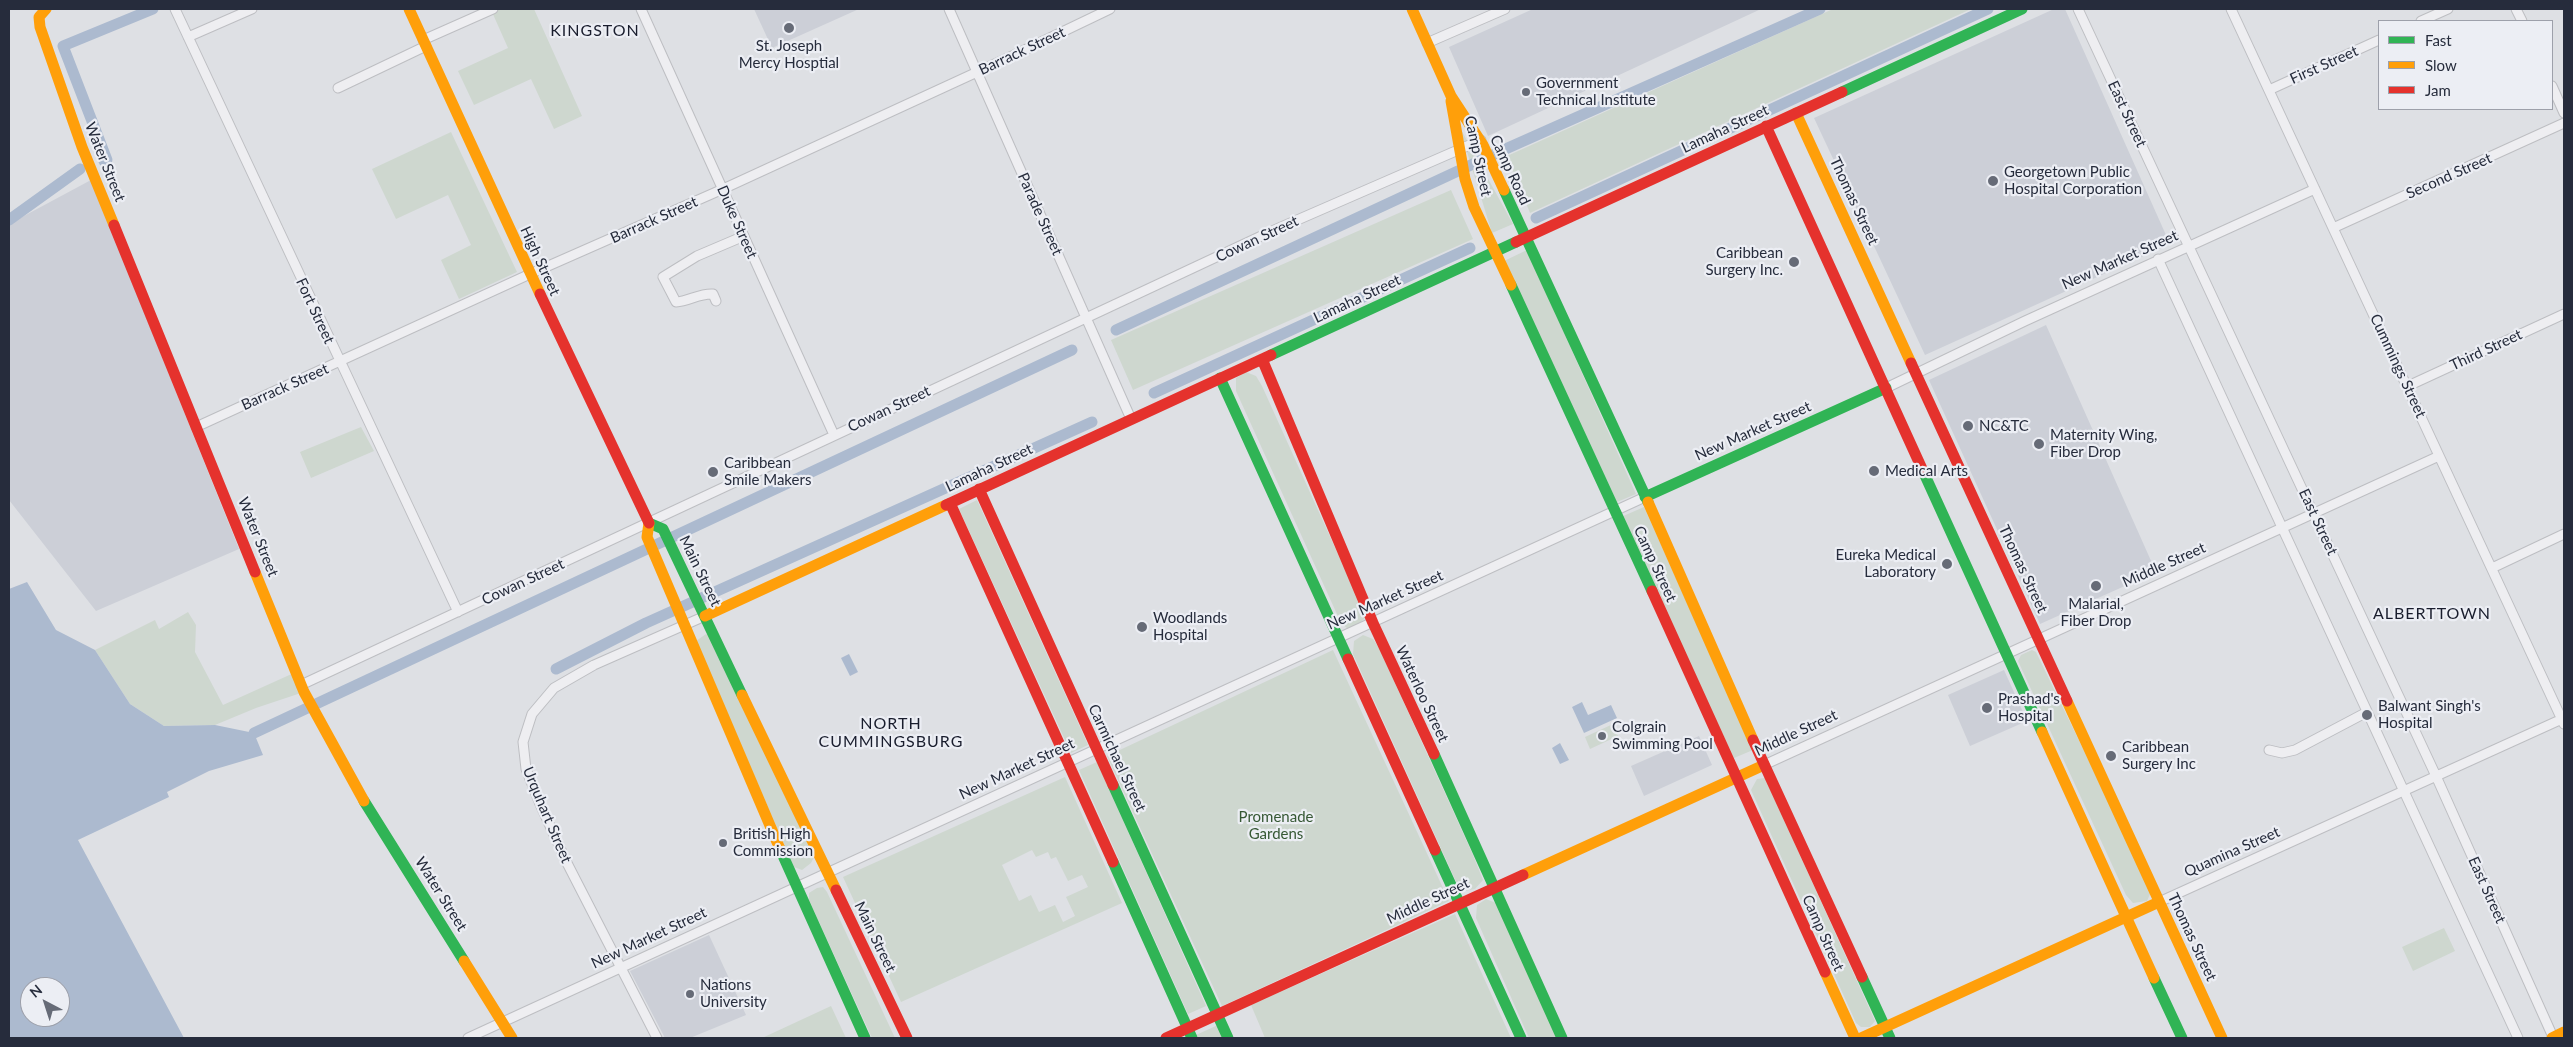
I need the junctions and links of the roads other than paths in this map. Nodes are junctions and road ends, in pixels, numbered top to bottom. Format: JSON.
{"nodes":[{"id":1,"x":175,"y":9,"type":"edge"},
{"id":2,"x":252,"y":9,"type":"edge"},
{"id":3,"x":409,"y":9,"type":"edge"},
{"id":4,"x":493,"y":9,"type":"edge"},
{"id":5,"x":641,"y":9,"type":"edge"},
{"id":6,"x":949,"y":9,"type":"edge"},
{"id":7,"x":1110,"y":9,"type":"edge"},
{"id":8,"x":1412,"y":9,"type":"edge"},
{"id":9,"x":1505,"y":9,"type":"edge"},
{"id":10,"x":2022,"y":9,"type":"edge"},
{"id":11,"x":2078,"y":9,"type":"edge"},
{"id":12,"x":2231,"y":9,"type":"edge"},
{"id":13,"x":2448,"y":9,"type":"edge"},
{"id":14,"x":43,"y":13,"type":"edge"},
{"id":15,"x":2423,"y":20,"type":"edge"},
{"id":16,"x":188,"y":37,"type":"junction"},
{"id":17,"x":2378,"y":40,"type":"edge"},
{"id":18,"x":425,"y":43,"type":"junction"},
{"id":19,"x":1427,"y":43,"type":"junction"},
{"id":20,"x":977,"y":73,"type":"junction"},
{"id":21,"x":338,"y":88,"type":"dead end"},
{"id":22,"x":2553,"y":88,"type":"edge"},
{"id":23,"x":2268,"y":90,"type":"junction"},
{"id":24,"x":1451,"y":96,"type":"junction"},
{"id":25,"x":1796,"y":113,"type":"junction"},
{"id":26,"x":2564,"y":113,"type":"edge"},
{"id":27,"x":2564,"y":123,"type":"edge"},
{"id":28,"x":1766,"y":126,"type":"junction"},
{"id":29,"x":1482,"y":143,"type":"junction"},
{"id":30,"x":1460,"y":154,"type":"junction"},
{"id":31,"x":723,"y":189,"type":"junction"},
{"id":32,"x":2315,"y":189,"type":"junction"},
{"id":33,"x":2333,"y":228,"type":"junction"},
{"id":34,"x":1525,"y":234,"type":"junction"},
{"id":35,"x":744,"y":236,"type":"junction"},
{"id":36,"x":1491,"y":244,"type":"junction"},
{"id":37,"x":2189,"y":246,"type":"junction"},
{"id":38,"x":2158,"y":259,"type":"junction"},
{"id":39,"x":530,"y":274,"type":"junction"},
{"id":40,"x":716,"y":301,"type":"dead end"},
{"id":41,"x":2564,"y":314,"type":"edge"},
{"id":42,"x":1086,"y":318,"type":"junction"},
{"id":43,"x":1262,"y":359,"type":"junction"},
{"id":44,"x":339,"y":362,"type":"junction"},
{"id":45,"x":1916,"y":374,"type":"junction"},
{"id":46,"x":1220,"y":378,"type":"junction"},
{"id":47,"x":2408,"y":386,"type":"junction"},
{"id":48,"x":1886,"y":388,"type":"junction"},
{"id":49,"x":1131,"y":419,"type":"junction"},
{"id":50,"x":196,"y":426,"type":"junction"},
{"id":51,"x":834,"y":435,"type":"junction"},
{"id":52,"x":2439,"y":456,"type":"junction"},
{"id":53,"x":979,"y":489,"type":"junction"},
{"id":54,"x":1645,"y":496,"type":"junction"},
{"id":55,"x":950,"y":503,"type":"junction"},
{"id":56,"x":1614,"y":511,"type":"junction"},
{"id":57,"x":2314,"y":514,"type":"junction"},
{"id":58,"x":649,"y":523,"type":"junction"},
{"id":59,"x":2282,"y":528,"type":"junction"},
{"id":60,"x":2564,"y":534,"type":"edge"},
{"id":61,"x":2492,"y":568,"type":"junction"},
{"id":62,"x":458,"y":612,"type":"junction"},
{"id":63,"x":705,"y":616,"type":"junction"},
{"id":64,"x":1373,"y":623,"type":"junction"},
{"id":65,"x":685,"y":626,"type":"junction"},
{"id":66,"x":1338,"y":638,"type":"junction"},
{"id":67,"x":2038,"y":639,"type":"junction"},
{"id":68,"x":2006,"y":654,"type":"junction"},
{"id":69,"x":303,"y":689,"type":"junction"},
{"id":70,"x":2367,"y":712,"type":"junction"},
{"id":71,"x":2563,"y":721,"type":"edge"},
{"id":72,"x":1097,"y":749,"type":"junction"},
{"id":73,"x":2269,"y":750,"type":"dead end"},
{"id":74,"x":1067,"y":762,"type":"junction"},
{"id":75,"x":1764,"y":764,"type":"junction"},
{"id":76,"x":2436,"y":776,"type":"junction"},
{"id":77,"x":1736,"y":777,"type":"junction"},
{"id":78,"x":2404,"y":790,"type":"junction"},
{"id":79,"x":827,"y":873,"type":"junction"},
{"id":80,"x":796,"y":887,"type":"junction"},
{"id":81,"x":1495,"y":887,"type":"junction"},
{"id":82,"x":2159,"y":902,"type":"junction"},
{"id":83,"x":1460,"y":903,"type":"junction"},
{"id":84,"x":2126,"y":917,"type":"junction"},
{"id":85,"x":620,"y":968,"type":"junction"},
{"id":86,"x":1217,"y":1014,"type":"junction"},
{"id":87,"x":503,"y":1022,"type":"junction"},
{"id":88,"x":1190,"y":1033,"type":"edge"},
{"id":89,"x":1888,"y":1033,"type":"edge"},
{"id":90,"x":2557,"y":1036,"type":"edge"},
{"id":91,"x":468,"y":1038,"type":"edge"},
{"id":92,"x":512,"y":1038,"type":"edge"},
{"id":93,"x":657,"y":1038,"type":"edge"},
{"id":94,"x":865,"y":1038,"type":"edge"},
{"id":95,"x":907,"y":1038,"type":"edge"},
{"id":96,"x":1166,"y":1038,"type":"edge"},
{"id":97,"x":1228,"y":1038,"type":"edge"},
{"id":98,"x":1521,"y":1038,"type":"edge"},
{"id":99,"x":1562,"y":1038,"type":"edge"},
{"id":100,"x":1855,"y":1038,"type":"edge"},
{"id":101,"x":1861,"y":1038,"type":"edge"},
{"id":102,"x":2182,"y":1038,"type":"edge"},
{"id":103,"x":2222,"y":1038,"type":"edge"},
{"id":104,"x":2518,"y":1038,"type":"edge"}],
"edges":[{"from":1,"to":16,"type":"street","name":"Fort Street"},
{"from":2,"to":16,"type":"street"},
{"from":3,"to":18,"type":"street","name":"High Street"},
{"from":4,"to":18,"type":"street"},
{"from":5,"to":31,"type":"street","name":"Duke Street"},
{"from":6,"to":20,"type":"street","name":"Parade Street"},
{"from":7,"to":20,"type":"street","name":"Barrack Street"},
{"from":8,"to":19,"type":"street","name":"Camp Road"},
{"from":9,"to":19,"type":"street"},
{"from":10,"to":25,"type":"street","name":"Lamaha Street"},
{"from":11,"to":37,"type":"street","name":"East Street"},
{"from":12,"to":23,"type":"street","name":"Cummings Street"},
{"from":13,"to":15,"type":"street"},
{"from":14,"to":50,"type":"street","name":"Water Street"},
{"from":16,"to":44,"type":"street","name":"Fort Street"},
{"from":17,"to":23,"type":"street","name":"First Street"},
{"from":18,"to":21,"type":"street"},
{"from":18,"to":39,"type":"street","name":"High Street"},
{"from":19,"to":24,"type":"street","name":"Camp Road"},
{"from":20,"to":31,"type":"street","name":"Barrack Street"},
{"from":20,"to":42,"type":"street","name":"Parade Street"},
{"from":22,"to":26,"type":"street"},
{"from":23,"to":32,"type":"street","name":"Cummings Street"},
{"from":24,"to":29,"type":"street","name":"Camp Road"},
{"from":24,"to":30,"type":"street","name":"Camp Street"},
{"from":25,"to":28,"type":"street","name":"Lamaha Street"},
{"from":25,"to":45,"type":"street","name":"Thomas Street"},
{"from":27,"to":33,"type":"street","name":"Second Street"},
{"from":28,"to":34,"type":"street","name":"Lamaha Street"},
{"from":28,"to":48,"type":"street"},
{"from":29,"to":30,"type":"street","name":"Cowan Street"},
{"from":29,"to":34,"type":"street","name":"Camp Road"},
{"from":30,"to":36,"type":"street","name":"Camp Street"},
{"from":30,"to":42,"type":"street","name":"Cowan Street"},
{"from":31,"to":35,"type":"street","name":"Duke Street"},
{"from":31,"to":39,"type":"street","name":"Barrack Street"},
{"from":32,"to":33,"type":"street","name":"Cummings Street"},
{"from":32,"to":37,"type":"street","name":"New Market Street"},
{"from":33,"to":47,"type":"street","name":"Cummings Street"},
{"from":34,"to":36,"type":"street","name":"Lamaha Street"},
{"from":34,"to":54,"type":"street","name":"Camp Street"},
{"from":35,"to":40,"type":"street"},
{"from":35,"to":51,"type":"street","name":"Duke Street"},
{"from":36,"to":43,"type":"street","name":"Lamaha Street"},
{"from":36,"to":56,"type":"street","name":"Camp Street"},
{"from":37,"to":38,"type":"street","name":"New Market Street"},
{"from":37,"to":57,"type":"street","name":"East Street"},
{"from":38,"to":45,"type":"street","name":"New Market Street"},
{"from":38,"to":59,"type":"street"},
{"from":39,"to":44,"type":"street","name":"Barrack Street"},
{"from":39,"to":58,"type":"street","name":"High Street"},
{"from":41,"to":47,"type":"street","name":"Third Street"},
{"from":42,"to":49,"type":"street","name":"Parade Street"},
{"from":42,"to":51,"type":"street","name":"Cowan Street"},
{"from":43,"to":46,"type":"street","name":"Lamaha Street"},
{"from":43,"to":64,"type":"street","name":"Waterloo Street"},
{"from":44,"to":50,"type":"street","name":"Barrack Street"},
{"from":44,"to":62,"type":"street","name":"Fort Street"},
{"from":45,"to":48,"type":"street","name":"New Market Street"},
{"from":45,"to":67,"type":"street","name":"Thomas Street"},
{"from":46,"to":49,"type":"street","name":"Lamaha Street"},
{"from":46,"to":66,"type":"street"},
{"from":47,"to":52,"type":"street","name":"Cummings Street"},
{"from":48,"to":54,"type":"street","name":"New Market Street"},
{"from":48,"to":68,"type":"street"},
{"from":49,"to":53,"type":"street","name":"Lamaha Street"},
{"from":50,"to":69,"type":"street","name":"Water Street"},
{"from":51,"to":58,"type":"street","name":"Cowan Street"},
{"from":52,"to":57,"type":"street","name":"Middle Street"},
{"from":52,"to":61,"type":"street","name":"Cummings Street"},
{"from":53,"to":55,"type":"street","name":"Lamaha Street"},
{"from":53,"to":72,"type":"street","name":"Carmichael Street"},
{"from":54,"to":56,"type":"street","name":"New Market Street"},
{"from":54,"to":75,"type":"street","name":"Camp Street"},
{"from":55,"to":63,"type":"street","name":"Lamaha Street"},
{"from":55,"to":74,"type":"street"},
{"from":56,"to":64,"type":"street","name":"New Market Street"},
{"from":56,"to":77,"type":"street","name":"Camp Street"},
{"from":57,"to":59,"type":"street","name":"Middle Street"},
{"from":57,"to":76,"type":"street","name":"East Street"},
{"from":58,"to":62,"type":"street","name":"Cowan Street"},
{"from":58,"to":63,"type":"street","name":"Main Street"},
{"from":58,"to":65,"type":"street"},
{"from":59,"to":67,"type":"street","name":"Middle Street"},
{"from":59,"to":70,"type":"street"},
{"from":60,"to":61,"type":"street"},
{"from":61,"to":71,"type":"street","name":"Cummings Street"},
{"from":62,"to":69,"type":"street","name":"Cowan Street"},
{"from":63,"to":65,"type":"street","name":"Urquhart Street"},
{"from":63,"to":79,"type":"street","name":"Main Street"},
{"from":64,"to":66,"type":"street","name":"New Market Street"},
{"from":64,"to":81,"type":"street","name":"Waterloo Street"},
{"from":65,"to":80,"type":"street"},
{"from":65,"to":85,"type":"street","name":"Urquhart Street"},
{"from":66,"to":72,"type":"street","name":"New Market Street"},
{"from":66,"to":83,"type":"street"},
{"from":67,"to":68,"type":"street","name":"Middle Street"},
{"from":67,"to":82,"type":"street","name":"Thomas Street"},
{"from":68,"to":75,"type":"street","name":"Middle Street"},
{"from":68,"to":84,"type":"street"},
{"from":69,"to":87,"type":"street","name":"Water Street"},
{"from":70,"to":73,"type":"street"},
{"from":70,"to":78,"type":"street"},
{"from":71,"to":76,"type":"street","name":"Quamina Street"},
{"from":72,"to":74,"type":"street","name":"New Market Street"},
{"from":72,"to":86,"type":"street","name":"Carmichael Street"},
{"from":74,"to":79,"type":"street","name":"New Market Street"},
{"from":74,"to":88,"type":"street"},
{"from":75,"to":77,"type":"street","name":"Middle Street"},
{"from":75,"to":89,"type":"street","name":"Camp Street"},
{"from":76,"to":78,"type":"street","name":"Quamina Street"},
{"from":76,"to":90,"type":"street","name":"East Street"},
{"from":77,"to":81,"type":"street","name":"Middle Street"},
{"from":77,"to":100,"type":"street","name":"Camp Street"},
{"from":78,"to":82,"type":"street","name":"Quamina Street"},
{"from":78,"to":104,"type":"street"},
{"from":79,"to":80,"type":"street","name":"New Market Street"},
{"from":79,"to":95,"type":"street","name":"Main Street"},
{"from":80,"to":85,"type":"street","name":"New Market Street"},
{"from":80,"to":94,"type":"street"},
{"from":81,"to":83,"type":"street","name":"Middle Street"},
{"from":81,"to":99,"type":"street","name":"Waterloo Street"},
{"from":82,"to":84,"type":"street","name":"Quamina Street"},
{"from":82,"to":103,"type":"street","name":"Thomas Street"},
{"from":83,"to":86,"type":"street","name":"Middle Street"},
{"from":83,"to":98,"type":"street"},
{"from":84,"to":89,"type":"street","name":"Quamina Street"},
{"from":84,"to":102,"type":"street"},
{"from":85,"to":87,"type":"street","name":"New Market Street"},
{"from":85,"to":93,"type":"street","name":"Urquhart Street"},
{"from":86,"to":88,"type":"street","name":"Middle Street"},
{"from":86,"to":97,"type":"street","name":"Carmichael Street"},
{"from":87,"to":91,"type":"street","name":"New Market Street"},
{"from":87,"to":92,"type":"street","name":"Water Street"},
{"from":88,"to":96,"type":"street","name":"Middle Street"},
{"from":89,"to":101,"type":"street","name":"Quamina Street"}]}
